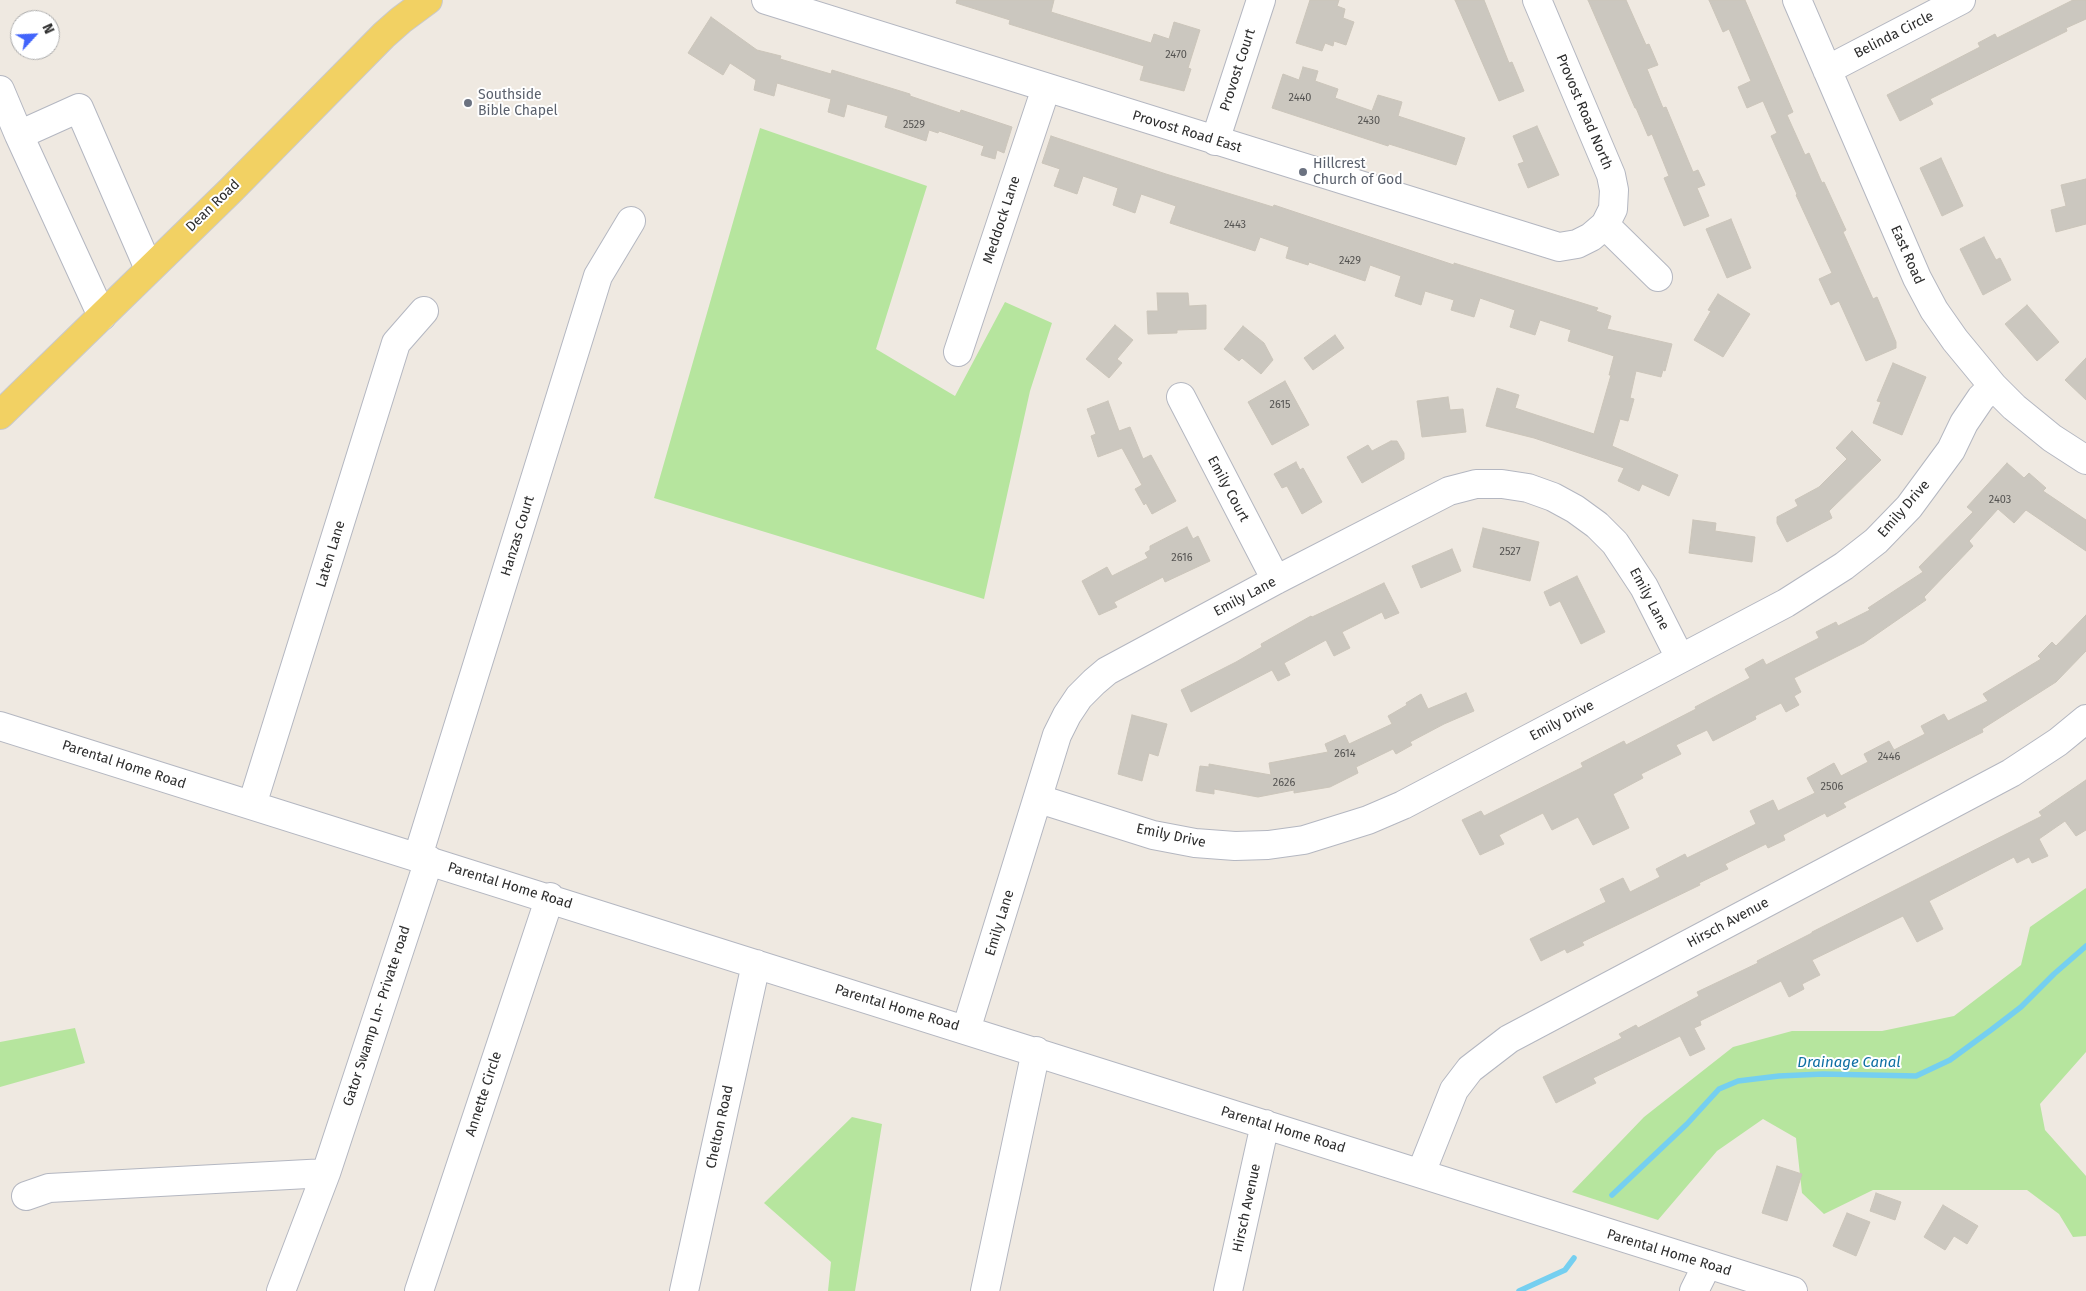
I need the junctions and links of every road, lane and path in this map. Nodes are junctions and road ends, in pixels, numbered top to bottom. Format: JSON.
{"nodes":[{"id":1,"x":428,"y":0,"type":"edge"},
{"id":2,"x":766,"y":0,"type":"edge"},
{"id":3,"x":1261,"y":0,"type":"edge"},
{"id":4,"x":1537,"y":0,"type":"edge"},
{"id":5,"x":1797,"y":0,"type":"edge"},
{"id":6,"x":1961,"y":0,"type":"edge"},
{"id":7,"x":1827,"y":70,"type":"junction"},
{"id":8,"x":1046,"y":88,"type":"junction"},
{"id":9,"x":0,"y":90,"type":"edge"},
{"id":10,"x":19,"y":134,"type":"junction"},
{"id":11,"x":1215,"y":141,"type":"junction"},
{"id":12,"x":631,"y":221,"type":"dead end"},
{"id":13,"x":1605,"y":225,"type":"junction"},
{"id":14,"x":149,"y":269,"type":"junction"},
{"id":15,"x":1658,"y":277,"type":"dead end"},
{"id":16,"x":424,"y":311,"type":"dead end"},
{"id":17,"x":102,"y":316,"type":"junction"},
{"id":18,"x":958,"y":352,"type":"dead end"},
{"id":19,"x":1993,"y":386,"type":"junction"},
{"id":20,"x":1181,"y":397,"type":"dead end"},
{"id":21,"x":0,"y":415,"type":"edge"},
{"id":22,"x":2086,"y":460,"type":"edge"},
{"id":23,"x":1276,"y":580,"type":"junction"},
{"id":24,"x":1680,"y":658,"type":"junction"},
{"id":25,"x":2086,"y":719,"type":"edge"},
{"id":26,"x":0,"y":726,"type":"edge"},
{"id":27,"x":1038,"y":798,"type":"junction"},
{"id":28,"x":252,"y":805,"type":"junction"},
{"id":29,"x":424,"y":858,"type":"junction"},
{"id":30,"x":550,"y":898,"type":"junction"},
{"id":31,"x":756,"y":964,"type":"junction"},
{"id":32,"x":966,"y":1030,"type":"junction"},
{"id":33,"x":1036,"y":1051,"type":"junction"},
{"id":34,"x":1265,"y":1124,"type":"junction"},
{"id":35,"x":326,"y":1173,"type":"junction"},
{"id":36,"x":1421,"y":1173,"type":"junction"},
{"id":37,"x":26,"y":1196,"type":"dead end"},
{"id":38,"x":1707,"y":1264,"type":"junction"},
{"id":39,"x":281,"y":1291,"type":"edge"},
{"id":40,"x":419,"y":1291,"type":"edge"},
{"id":41,"x":684,"y":1291,"type":"edge"},
{"id":42,"x":985,"y":1291,"type":"edge"},
{"id":43,"x":1228,"y":1291,"type":"edge"},
{"id":44,"x":1694,"y":1291,"type":"edge"},
{"id":45,"x":1793,"y":1291,"type":"edge"}],
"edges":[{"from":1,"to":14,"type":"main road","name":"Dean Road"},
{"from":2,"to":8,"type":"street","name":"Provost Road East"},
{"from":3,"to":11,"type":"street","name":"Provost Court"},
{"from":4,"to":13,"type":"street","name":"Provost Road North"},
{"from":5,"to":7,"type":"street","name":"East Road"},
{"from":6,"to":7,"type":"street","name":"Belinda Circle"},
{"from":7,"to":19,"type":"street","name":"East Road"},
{"from":8,"to":11,"type":"street","name":"Provost Road East"},
{"from":8,"to":18,"type":"street","name":"Meddock Lane"},
{"from":9,"to":10,"type":"street"},
{"from":10,"to":14,"type":"street"},
{"from":10,"to":17,"type":"street"},
{"from":11,"to":13,"type":"street","name":"Provost Road East"},
{"from":12,"to":29,"type":"street","name":"Hanzas Court"},
{"from":13,"to":15,"type":"street"},
{"from":14,"to":17,"type":"main road","name":"Dean Road"},
{"from":16,"to":28,"type":"street","name":"Laten Lane"},
{"from":17,"to":21,"type":"main road","name":"Dean Road"},
{"from":19,"to":22,"type":"street","name":"East Road"},
{"from":19,"to":24,"type":"street","name":"Emily Drive"},
{"from":20,"to":23,"type":"street","name":"Emily Court"},
{"from":23,"to":24,"type":"street","name":"Emily Lane"},
{"from":23,"to":27,"type":"street","name":"Emily Lane"},
{"from":24,"to":27,"type":"street","name":"Emily Drive"},
{"from":25,"to":36,"type":"street","name":"Hirsch Avenue"},
{"from":26,"to":28,"type":"street","name":"Parental Home Road"},
{"from":27,"to":32,"type":"street","name":"Emily Lane"},
{"from":28,"to":29,"type":"street","name":"Parental Home Road"},
{"from":29,"to":30,"type":"street","name":"Parental Home Road"},
{"from":29,"to":35,"type":"street","name":"Gator Swamp Ln- Private road"},
{"from":30,"to":31,"type":"street","name":"Parental Home Road"},
{"from":30,"to":40,"type":"street","name":"Annette Circle"},
{"from":31,"to":32,"type":"street","name":"Parental Home Road"},
{"from":31,"to":41,"type":"street","name":"Chelton Road"},
{"from":32,"to":33,"type":"street","name":"Parental Home Road"},
{"from":33,"to":34,"type":"street","name":"Parental Home Road"},
{"from":33,"to":42,"type":"street"},
{"from":34,"to":36,"type":"street","name":"Parental Home Road"},
{"from":34,"to":43,"type":"street","name":"Hirsch Avenue"},
{"from":35,"to":37,"type":"street"},
{"from":35,"to":39,"type":"street","name":"Gator Swamp Ln- Private road"},
{"from":36,"to":38,"type":"street","name":"Parental Home Road"},
{"from":38,"to":44,"type":"street"},
{"from":38,"to":45,"type":"street","name":"Parental Home Road"}]}
